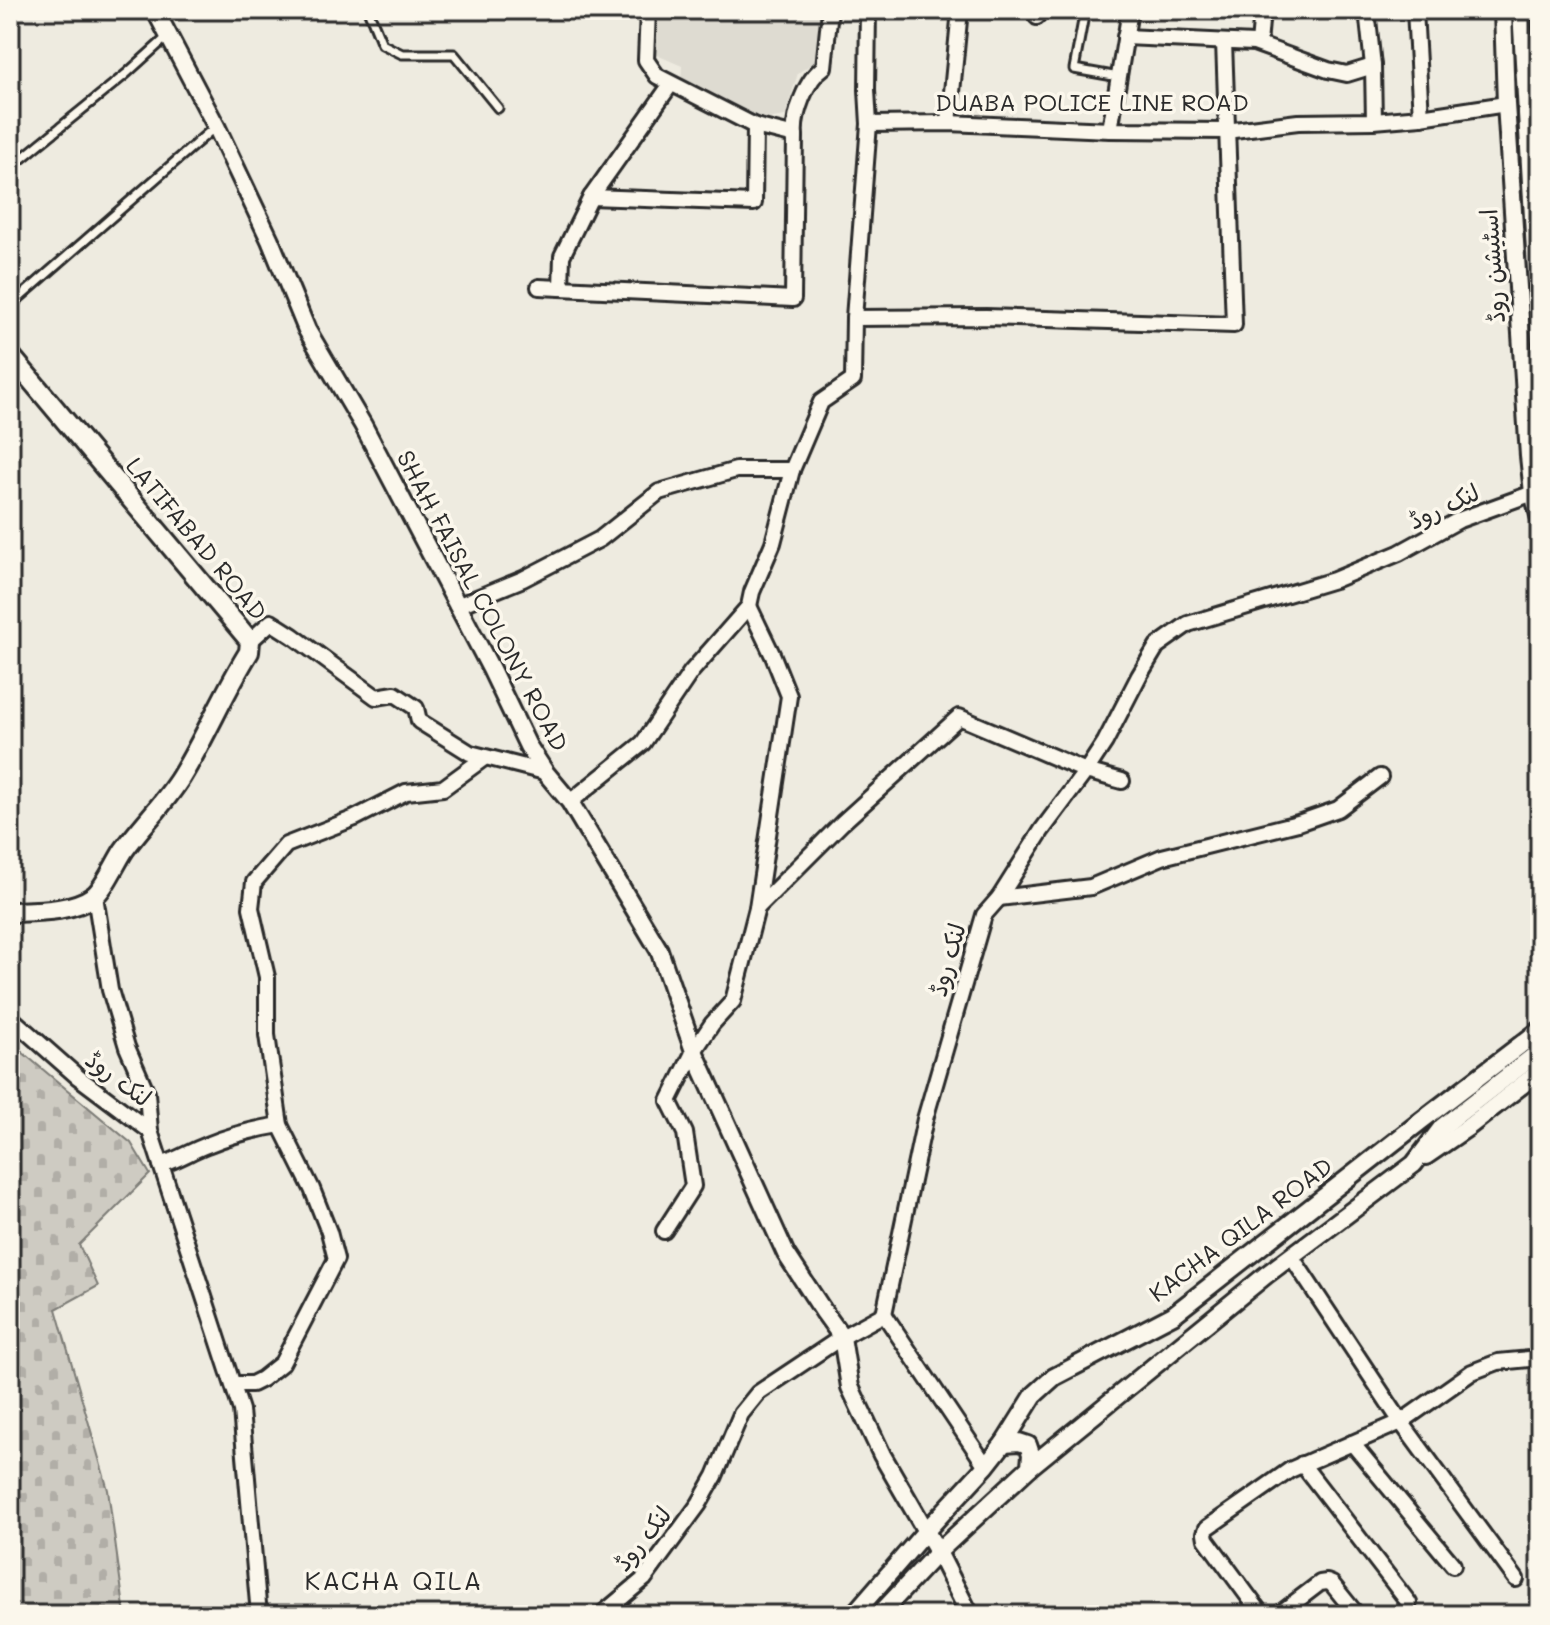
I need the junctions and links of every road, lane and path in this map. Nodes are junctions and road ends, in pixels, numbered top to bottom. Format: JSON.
{"nodes":[{"id":1,"x":155,"y":10,"type":"edge"},
{"id":2,"x":368,"y":10,"type":"edge"},
{"id":3,"x":648,"y":10,"type":"edge"},
{"id":4,"x":830,"y":10,"type":"edge"},
{"id":5,"x":868,"y":10,"type":"edge"},
{"id":6,"x":960,"y":10,"type":"edge"},
{"id":7,"x":1085,"y":10,"type":"edge"},
{"id":8,"x":1130,"y":10,"type":"edge"},
{"id":9,"x":1262,"y":10,"type":"edge"},
{"id":10,"x":1367,"y":10,"type":"edge"},
{"id":11,"x":1415,"y":10,"type":"edge"},
{"id":12,"x":1503,"y":10,"type":"edge"},
{"id":13,"x":1521,"y":10,"type":"edge"},
{"id":14,"x":168,"y":36,"type":"junction"},
{"id":15,"x":1125,"y":37,"type":"junction"},
{"id":16,"x":1224,"y":42,"type":"junction"},
{"id":17,"x":1259,"y":44,"type":"junction"},
{"id":18,"x":1373,"y":66,"type":"junction"},
{"id":19,"x":1119,"y":77,"type":"junction"},
{"id":20,"x":671,"y":84,"type":"junction"},
{"id":21,"x":1533,"y":102,"type":"edge"},
{"id":22,"x":1506,"y":104,"type":"junction"},
{"id":23,"x":498,"y":108,"type":"dead end"},
{"id":24,"x":1421,"y":117,"type":"junction"},
{"id":25,"x":1374,"y":121,"type":"junction"},
{"id":26,"x":949,"y":123,"type":"junction"},
{"id":27,"x":869,"y":124,"type":"junction"},
{"id":28,"x":216,"y":126,"type":"junction"},
{"id":29,"x":755,"y":126,"type":"junction"},
{"id":30,"x":1110,"y":130,"type":"junction"},
{"id":31,"x":1226,"y":131,"type":"junction"},
{"id":32,"x":795,"y":136,"type":"junction"},
{"id":33,"x":10,"y":168,"type":"edge"},
{"id":34,"x":591,"y":197,"type":"junction"},
{"id":35,"x":1537,"y":242,"type":"edge"},
{"id":36,"x":539,"y":287,"type":"dead end"},
{"id":37,"x":561,"y":288,"type":"junction"},
{"id":38,"x":10,"y":306,"type":"edge"},
{"id":39,"x":854,"y":318,"type":"junction"},
{"id":40,"x":1540,"y":338,"type":"edge"},
{"id":41,"x":10,"y":355,"type":"edge"},
{"id":42,"x":792,"y":470,"type":"junction"},
{"id":43,"x":1533,"y":493,"type":"junction"},
{"id":44,"x":1540,"y":519,"type":"edge"},
{"id":45,"x":457,"y":606,"type":"junction"},
{"id":46,"x":749,"y":606,"type":"junction"},
{"id":47,"x":250,"y":641,"type":"junction"},
{"id":48,"x":484,"y":758,"type":"junction"},
{"id":49,"x":1086,"y":771,"type":"junction"},
{"id":50,"x":545,"y":772,"type":"junction"},
{"id":51,"x":1380,"y":777,"type":"dead end"},
{"id":52,"x":1122,"y":781,"type":"dead end"},
{"id":53,"x":570,"y":802,"type":"junction"},
{"id":54,"x":95,"y":896,"type":"junction"},
{"id":55,"x":999,"y":898,"type":"junction"},
{"id":56,"x":757,"y":908,"type":"junction"},
{"id":57,"x":10,"y":912,"type":"edge"},
{"id":58,"x":10,"y":1017,"type":"edge"},
{"id":59,"x":1540,"y":1030,"type":"edge"},
{"id":60,"x":694,"y":1051,"type":"junction"},
{"id":61,"x":1540,"y":1051,"type":"edge"},
{"id":62,"x":1540,"y":1071,"type":"edge"},
{"id":63,"x":280,"y":1125,"type":"junction"},
{"id":64,"x":1442,"y":1127,"type":"junction"},
{"id":65,"x":150,"y":1131,"type":"junction"},
{"id":66,"x":1391,"y":1144,"type":"junction"},
{"id":67,"x":1414,"y":1164,"type":"junction"},
{"id":68,"x":161,"y":1165,"type":"junction"},
{"id":69,"x":664,"y":1231,"type":"dead end"},
{"id":70,"x":1291,"y":1256,"type":"junction"},
{"id":71,"x":884,"y":1314,"type":"junction"},
{"id":72,"x":842,"y":1337,"type":"junction"},
{"id":73,"x":1540,"y":1358,"type":"edge"},
{"id":74,"x":233,"y":1384,"type":"junction"},
{"id":75,"x":1401,"y":1422,"type":"junction"},
{"id":76,"x":1004,"y":1443,"type":"junction"},
{"id":77,"x":1352,"y":1443,"type":"junction"},
{"id":78,"x":1302,"y":1464,"type":"junction"},
{"id":79,"x":986,"y":1466,"type":"junction"},
{"id":80,"x":1030,"y":1467,"type":"junction"},
{"id":81,"x":925,"y":1532,"type":"junction"},
{"id":82,"x":938,"y":1552,"type":"junction"},
{"id":83,"x":1453,"y":1565,"type":"dead end"},
{"id":84,"x":1516,"y":1579,"type":"dead end"},
{"id":85,"x":1409,"y":1603,"type":"dead end"},
{"id":86,"x":259,"y":1615,"type":"edge"},
{"id":87,"x":601,"y":1615,"type":"edge"},
{"id":88,"x":853,"y":1615,"type":"edge"},
{"id":89,"x":879,"y":1615,"type":"edge"},
{"id":90,"x":970,"y":1615,"type":"edge"},
{"id":91,"x":1262,"y":1615,"type":"edge"},
{"id":92,"x":1278,"y":1615,"type":"edge"},
{"id":93,"x":1357,"y":1615,"type":"edge"}],
"edges":[{"from":1,"to":14,"type":"street","name":"SHAH FAISAL COLONY ROAD"},
{"from":2,"to":23,"type":"lane"},
{"from":3,"to":20,"type":"street"},
{"from":4,"to":32,"type":"street"},
{"from":5,"to":27,"type":"street"},
{"from":6,"to":26,"type":"street"},
{"from":7,"to":19,"type":"lane"},
{"from":8,"to":15,"type":"street"},
{"from":9,"to":17,"type":"street"},
{"from":10,"to":18,"type":"street"},
{"from":11,"to":24,"type":"street"},
{"from":12,"to":22,"type":"street","name":"اسٹیشن روڈ"},
{"from":13,"to":21,"type":"street","name":"اسٹیشن روڈ"},
{"from":14,"to":28,"type":"street","name":"SHAH FAISAL COLONY ROAD"},
{"from":14,"to":33,"type":"lane"},
{"from":15,"to":16,"type":"street"},
{"from":15,"to":19,"type":"street"},
{"from":16,"to":17,"type":"street"},
{"from":16,"to":31,"type":"street"},
{"from":17,"to":18,"type":"street"},
{"from":18,"to":25,"type":"street"},
{"from":19,"to":30,"type":"street"},
{"from":20,"to":29,"type":"street"},
{"from":20,"to":34,"type":"street"},
{"from":21,"to":35,"type":"street","name":"اسٹیشن روڈ"},
{"from":22,"to":24,"type":"street","name":"DUABA POLICE LINE ROAD"},
{"from":22,"to":43,"type":"street","name":"اسٹیشن روڈ"},
{"from":24,"to":25,"type":"street","name":"DUABA POLICE LINE ROAD"},
{"from":25,"to":31,"type":"street","name":"DUABA POLICE LINE ROAD"},
{"from":26,"to":27,"type":"street","name":"DUABA POLICE LINE ROAD"},
{"from":26,"to":30,"type":"street","name":"DUABA POLICE LINE ROAD"},
{"from":27,"to":39,"type":"street"},
{"from":28,"to":38,"type":"lane"},
{"from":28,"to":45,"type":"street","name":"SHAH FAISAL COLONY ROAD"},
{"from":29,"to":32,"type":"street"},
{"from":29,"to":34,"type":"street"},
{"from":30,"to":31,"type":"street","name":"DUABA POLICE LINE ROAD"},
{"from":31,"to":39,"type":"street"},
{"from":32,"to":37,"type":"street"},
{"from":34,"to":37,"type":"street"},
{"from":35,"to":40,"type":"street","name":"اسٹیشن روڈ"},
{"from":36,"to":37,"type":"street"},
{"from":39,"to":42,"type":"street"},
{"from":41,"to":47,"type":"main road","name":"LATIFABAD ROAD"},
{"from":42,"to":45,"type":"street"},
{"from":42,"to":46,"type":"street"},
{"from":43,"to":44,"type":"street","name":"اسٹیشن روڈ"},
{"from":43,"to":49,"type":"street","name":"لنک روڈ"},
{"from":45,"to":50,"type":"street","name":"SHAH FAISAL COLONY ROAD"},
{"from":46,"to":53,"type":"street"},
{"from":46,"to":56,"type":"street"},
{"from":47,"to":48,"type":"street"},
{"from":47,"to":54,"type":"main road","name":"LATIFABAD ROAD"},
{"from":48,"to":50,"type":"street"},
{"from":48,"to":63,"type":"street"},
{"from":49,"to":52,"type":"street"},
{"from":49,"to":55,"type":"street","name":"لنک روڈ"},
{"from":49,"to":56,"type":"street"},
{"from":50,"to":53,"type":"street","name":"SHAH FAISAL COLONY ROAD"},
{"from":51,"to":55,"type":"street"},
{"from":53,"to":60,"type":"street","name":"SHAH FAISAL COLONY ROAD"},
{"from":54,"to":57,"type":"main road"},
{"from":54,"to":65,"type":"street"},
{"from":55,"to":71,"type":"street","name":"لنک روڈ"},
{"from":56,"to":60,"type":"street"},
{"from":58,"to":65,"type":"street","name":"لنک روڈ"},
{"from":59,"to":66,"type":"street","name":"KACHA QILA ROAD"},
{"from":60,"to":69,"type":"street"},
{"from":60,"to":72,"type":"street","name":"SHAH FAISAL COLONY ROAD"},
{"from":61,"to":64,"type":"street"},
{"from":62,"to":67,"type":"street"},
{"from":63,"to":68,"type":"street"},
{"from":63,"to":74,"type":"street"},
{"from":64,"to":66,"type":"street"},
{"from":64,"to":67,"type":"street"},
{"from":65,"to":68,"type":"street","name":"لنک روڈ"},
{"from":66,"to":76,"type":"street","name":"KACHA QILA ROAD"},
{"from":67,"to":70,"type":"street"},
{"from":68,"to":74,"type":"street","name":"لنک روڈ"},
{"from":70,"to":75,"type":"street"},
{"from":70,"to":80,"type":"street"},
{"from":71,"to":72,"type":"street","name":"لنک روڈ"},
{"from":71,"to":79,"type":"street"},
{"from":72,"to":81,"type":"street","name":"SHAH FAISAL COLONY ROAD"},
{"from":72,"to":87,"type":"street","name":"لنک روڈ"},
{"from":73,"to":75,"type":"street"},
{"from":74,"to":86,"type":"street","name":"لنک روڈ"},
{"from":75,"to":77,"type":"street"},
{"from":75,"to":84,"type":"street"},
{"from":76,"to":79,"type":"street","name":"KACHA QILA ROAD"},
{"from":76,"to":80,"type":"street"},
{"from":77,"to":78,"type":"street"},
{"from":77,"to":83,"type":"street"},
{"from":78,"to":85,"type":"street"},
{"from":78,"to":91,"type":"street"},
{"from":79,"to":81,"type":"street","name":"KACHA QILA ROAD"},
{"from":80,"to":82,"type":"street"},
{"from":81,"to":82,"type":"street","name":"SHAH FAISAL COLONY ROAD"},
{"from":81,"to":88,"type":"street","name":"KACHA QILA ROAD"},
{"from":82,"to":89,"type":"street"},
{"from":82,"to":90,"type":"street","name":"SHAH FAISAL COLONY ROAD"},
{"from":92,"to":93,"type":"street"}]}
